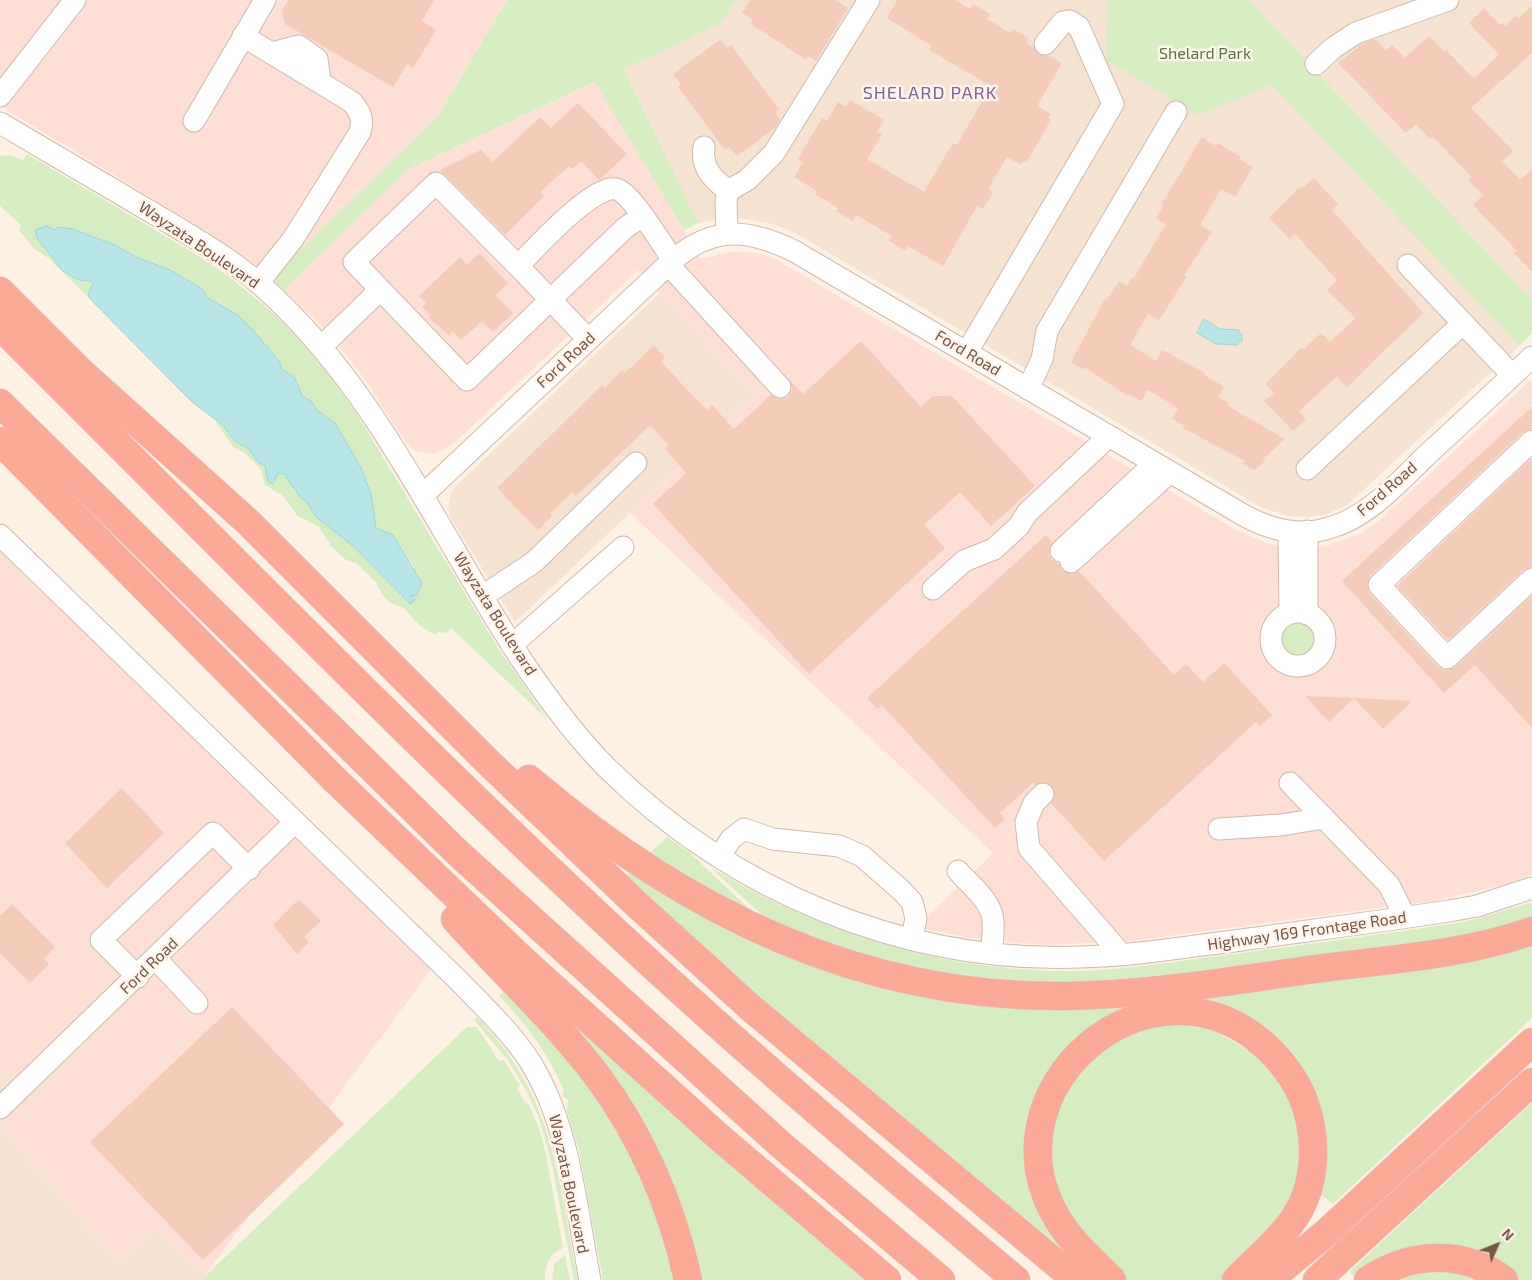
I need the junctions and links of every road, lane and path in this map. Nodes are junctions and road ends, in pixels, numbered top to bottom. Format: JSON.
{"nodes":[{"id":1,"x":75,"y":0,"type":"edge"},
{"id":2,"x":265,"y":0,"type":"edge"},
{"id":3,"x":869,"y":0,"type":"edge"},
{"id":4,"x":1448,"y":0,"type":"edge"},
{"id":5,"x":243,"y":36,"type":"junction"},
{"id":6,"x":1045,"y":44,"type":"dead end"},
{"id":7,"x":1316,"y":64,"type":"dead end"},
{"id":8,"x":0,"y":96,"type":"edge"},
{"id":9,"x":1176,"y":112,"type":"dead end"},
{"id":10,"x":194,"y":121,"type":"dead end"},
{"id":11,"x":0,"y":122,"type":"edge"},
{"id":12,"x":704,"y":147,"type":"dead end"},
{"id":13,"x":728,"y":192,"type":"junction"},
{"id":14,"x":642,"y":216,"type":"junction"},
{"id":15,"x":728,"y":234,"type":"junction"},
{"id":16,"x":667,"y":265,"type":"junction"},
{"id":17,"x":1408,"y":265,"type":"dead end"},
{"id":18,"x":518,"y":266,"type":"junction"},
{"id":19,"x":258,"y":283,"type":"junction"},
{"id":20,"x":380,"y":290,"type":"junction"},
{"id":21,"x":0,"y":291,"type":"edge"},
{"id":22,"x":550,"y":299,"type":"junction"},
{"id":23,"x":1463,"y":323,"type":"junction"},
{"id":24,"x":0,"y":326,"type":"edge"},
{"id":25,"x":588,"y":339,"type":"junction"},
{"id":26,"x":322,"y":346,"type":"junction"},
{"id":27,"x":966,"y":352,"type":"junction"},
{"id":28,"x":1532,"y":357,"type":"edge"},
{"id":29,"x":1512,"y":375,"type":"junction"},
{"id":30,"x":1028,"y":389,"type":"junction"},
{"id":31,"x":775,"y":391,"type":"dead end"},
{"id":32,"x":0,"y":403,"type":"edge"},
{"id":33,"x":1109,"y":436,"type":"junction"},
{"id":34,"x":0,"y":441,"type":"edge"},
{"id":35,"x":1532,"y":441,"type":"edge"},
{"id":36,"x":636,"y":463,"type":"dead end"},
{"id":37,"x":1163,"y":468,"type":"junction"},
{"id":38,"x":1307,"y":469,"type":"dead end"},
{"id":39,"x":423,"y":494,"type":"junction"},
{"id":40,"x":248,"y":522,"type":"junction"},
{"id":41,"x":1298,"y":531,"type":"junction"},
{"id":42,"x":0,"y":535,"type":"edge"},
{"id":43,"x":622,"y":548,"type":"dead end"},
{"id":44,"x":1066,"y":557,"type":"dead end"},
{"id":45,"x":1532,"y":578,"type":"edge"},
{"id":46,"x":933,"y":589,"type":"dead end"},
{"id":47,"x":482,"y":596,"type":"junction"},
{"id":48,"x":1299,"y":613,"type":"dead end"},
{"id":49,"x":512,"y":645,"type":"junction"},
{"id":50,"x":335,"y":780,"type":"junction"},
{"id":51,"x":1290,"y":783,"type":"dead end"},
{"id":52,"x":1043,"y":794,"type":"dead end"},
{"id":53,"x":1324,"y":818,"type":"junction"},
{"id":54,"x":295,"y":822,"type":"junction"},
{"id":55,"x":1219,"y":829,"type":"dead end"},
{"id":56,"x":719,"y":858,"type":"junction"},
{"id":57,"x":249,"y":869,"type":"junction"},
{"id":58,"x":958,"y":871,"type":"dead end"},
{"id":59,"x":1532,"y":888,"type":"edge"},
{"id":60,"x":1405,"y":918,"type":"junction"},
{"id":61,"x":1532,"y":931,"type":"edge"},
{"id":62,"x":912,"y":939,"type":"junction"},
{"id":63,"x":991,"y":953,"type":"junction"},
{"id":64,"x":1121,"y":954,"type":"junction"},
{"id":65,"x":1079,"y":958,"type":"joint"},
{"id":66,"x":156,"y":959,"type":"junction"},
{"id":67,"x":138,"y":977,"type":"junction"},
{"id":68,"x":197,"y":1003,"type":"dead end"},
{"id":69,"x":1532,"y":1042,"type":"edge"},
{"id":70,"x":1532,"y":1082,"type":"edge"},
{"id":71,"x":0,"y":1108,"type":"edge"},
{"id":72,"x":590,"y":1280,"type":"edge"},
{"id":73,"x":688,"y":1280,"type":"edge"},
{"id":74,"x":888,"y":1280,"type":"edge"},
{"id":75,"x":941,"y":1280,"type":"edge"},
{"id":76,"x":1016,"y":1280,"type":"edge"},
{"id":77,"x":1076,"y":1280,"type":"edge"},
{"id":78,"x":1112,"y":1280,"type":"edge"},
{"id":79,"x":1236,"y":1280,"type":"edge"},
{"id":80,"x":1269,"y":1280,"type":"edge"},
{"id":81,"x":1317,"y":1280,"type":"edge"},
{"id":82,"x":1368,"y":1280,"type":"edge"},
{"id":83,"x":1504,"y":1280,"type":"edge"}],
"edges":[{"from":1,"to":8,"type":"street"},
{"from":2,"to":5,"type":"street"},
{"from":3,"to":13,"type":"street"},
{"from":4,"to":7,"type":"street"},
{"from":5,"to":10,"type":"street"},
{"from":5,"to":19,"type":"street"},
{"from":6,"to":27,"type":"street"},
{"from":9,"to":30,"type":"street"},
{"from":11,"to":19,"type":"street","name":"Wayzata Boulevard"},
{"from":12,"to":13,"type":"street"},
{"from":13,"to":15,"type":"street"},
{"from":14,"to":16,"type":"street"},
{"from":14,"to":18,"type":"street"},
{"from":14,"to":22,"type":"street"},
{"from":15,"to":16,"type":"street","name":"Ford Road"},
{"from":15,"to":27,"type":"street","name":"Ford Road"},
{"from":16,"to":25,"type":"street","name":"Ford Road"},
{"from":16,"to":31,"type":"street"},
{"from":17,"to":23,"type":"street"},
{"from":18,"to":20,"type":"street"},
{"from":18,"to":22,"type":"street"},
{"from":19,"to":26,"type":"street","name":"Wayzata Boulevard"},
{"from":20,"to":22,"type":"street"},
{"from":20,"to":26,"type":"street"},
{"from":21,"to":40,"type":"highway"},
{"from":22,"to":25,"type":"street"},
{"from":23,"to":29,"type":"street"},
{"from":23,"to":38,"type":"street"},
{"from":24,"to":76,"type":"highway"},
{"from":25,"to":39,"type":"street","name":"Ford Road"},
{"from":26,"to":39,"type":"street","name":"Wayzata Boulevard"},
{"from":27,"to":30,"type":"street","name":"Ford Road"},
{"from":28,"to":29,"type":"street","name":"Ford Road"},
{"from":29,"to":41,"type":"street","name":"Ford Road"},
{"from":30,"to":33,"type":"street","name":"Ford Road"},
{"from":32,"to":75,"type":"highway"},
{"from":33,"to":37,"type":"street","name":"Ford Road"},
{"from":33,"to":46,"type":"street"},
{"from":34,"to":50,"type":"highway"},
{"from":35,"to":45,"type":"street"},
{"from":36,"to":47,"type":"street"},
{"from":37,"to":41,"type":"street","name":"Ford Road"},
{"from":37,"to":44,"type":"street"},
{"from":39,"to":47,"type":"street","name":"Wayzata Boulevard"},
{"from":40,"to":61,"type":"highway"},
{"from":40,"to":77,"type":"highway"},
{"from":41,"to":48,"type":"street"},
{"from":42,"to":54,"type":"street","name":"Wayzata Boulevard"},
{"from":43,"to":49,"type":"street"},
{"from":47,"to":49,"type":"street","name":"Wayzata Boulevard"},
{"from":49,"to":56,"type":"street","name":"Wayzata Boulevard"},
{"from":50,"to":73,"type":"highway"},
{"from":50,"to":74,"type":"highway"},
{"from":51,"to":53,"type":"street"},
{"from":52,"to":64,"type":"street"},
{"from":53,"to":55,"type":"street"},
{"from":53,"to":60,"type":"street"},
{"from":54,"to":57,"type":"street","name":"Ford Road"},
{"from":54,"to":72,"type":"street","name":"Wayzata Boulevard"},
{"from":56,"to":62,"type":"street","name":"Wayzata Boulevard"},
{"from":56,"to":62,"type":"street"},
{"from":57,"to":66,"type":"street","name":"Ford Road"},
{"from":57,"to":67,"type":"street"},
{"from":58,"to":63,"type":"street"},
{"from":59,"to":60,"type":"street","name":"Highway 169 Frontage Road"},
{"from":60,"to":64,"type":"street","name":"Highway 169 Frontage Road"},
{"from":62,"to":63,"type":"street","name":"Wayzata Boulevard"},
{"from":63,"to":65,"type":"street","name":"Wayzata Boulevard"},
{"from":64,"to":65,"type":"street","name":"Highway 169 Frontage Road"},
{"from":66,"to":67,"type":"street","name":"Ford Road"},
{"from":66,"to":68,"type":"street"},
{"from":67,"to":71,"type":"street","name":"Ford Road"},
{"from":69,"to":80,"type":"highway"},
{"from":70,"to":81,"type":"highway"},
{"from":78,"to":79,"type":"highway"},
{"from":82,"to":83,"type":"highway"}]}
